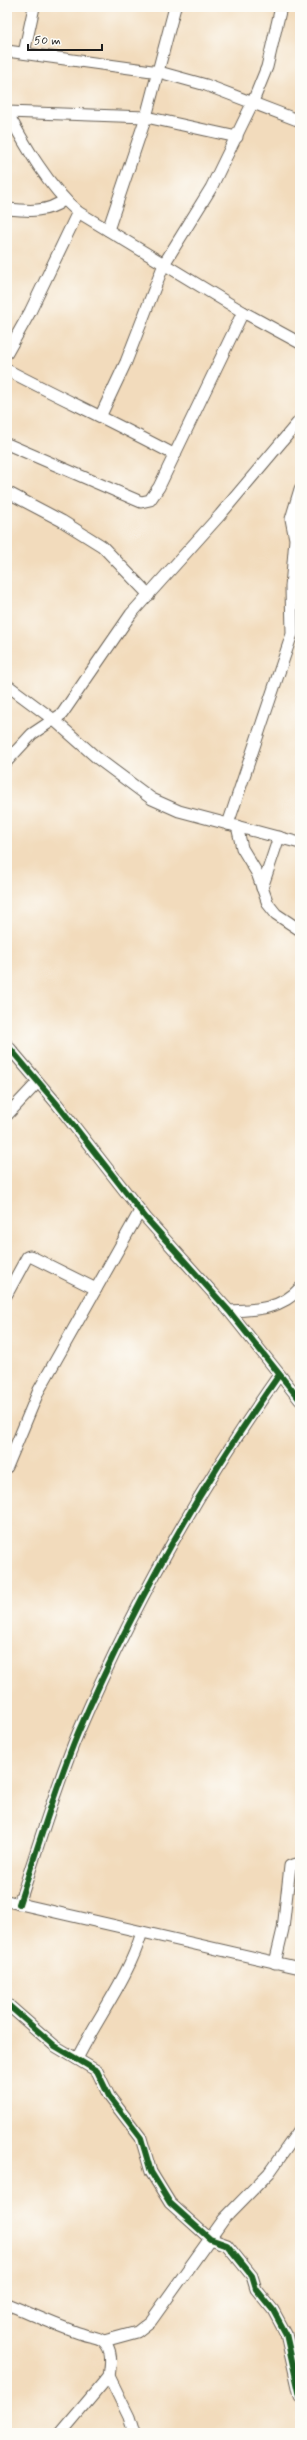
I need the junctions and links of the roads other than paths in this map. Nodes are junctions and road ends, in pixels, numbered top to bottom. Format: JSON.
{"nodes":[{"id":1,"x":34,"y":7,"type":"edge"},
{"id":2,"x":175,"y":7,"type":"edge"},
{"id":3,"x":281,"y":7,"type":"edge"},
{"id":4,"x":7,"y":51,"type":"edge"},
{"id":5,"x":24,"y":53,"type":"junction"},
{"id":6,"x":159,"y":72,"type":"junction"},
{"id":7,"x":252,"y":104,"type":"junction"},
{"id":8,"x":8,"y":117,"type":"edge"},
{"id":9,"x":146,"y":117,"type":"junction"},
{"id":10,"x":300,"y":121,"type":"edge"},
{"id":11,"x":238,"y":137,"type":"junction"},
{"id":12,"x":64,"y":200,"type":"junction"},
{"id":13,"x":7,"y":209,"type":"edge"},
{"id":14,"x":78,"y":212,"type":"junction"},
{"id":15,"x":108,"y":230,"type":"junction"},
{"id":16,"x":164,"y":264,"type":"junction"},
{"id":17,"x":243,"y":312,"type":"junction"},
{"id":18,"x":300,"y":343,"type":"edge"},
{"id":19,"x":7,"y":352,"type":"edge"},
{"id":20,"x":7,"y":370,"type":"edge"},
{"id":21,"x":101,"y":415,"type":"junction"},
{"id":22,"x":300,"y":420,"type":"edge"},
{"id":23,"x":7,"y":444,"type":"edge"},
{"id":24,"x":175,"y":455,"type":"junction"},
{"id":25,"x":300,"y":489,"type":"edge"},
{"id":26,"x":7,"y":492,"type":"edge"},
{"id":27,"x":149,"y":595,"type":"junction"},
{"id":28,"x":296,"y":637,"type":"edge"},
{"id":29,"x":7,"y":685,"type":"edge"},
{"id":30,"x":54,"y":720,"type":"junction"},
{"id":31,"x":7,"y":761,"type":"edge"},
{"id":32,"x":233,"y":825,"type":"junction"},
{"id":33,"x":279,"y":837,"type":"junction"},
{"id":34,"x":300,"y":843,"type":"edge"},
{"id":35,"x":262,"y":889,"type":"junction"},
{"id":36,"x":300,"y":930,"type":"edge"},
{"id":37,"x":7,"y":1045,"type":"edge"},
{"id":38,"x":38,"y":1082,"type":"junction"},
{"id":39,"x":7,"y":1115,"type":"edge"},
{"id":40,"x":140,"y":1211,"type":"junction"},
{"id":41,"x":300,"y":1288,"type":"edge"},
{"id":42,"x":96,"y":1289,"type":"junction"},
{"id":43,"x":7,"y":1294,"type":"edge"},
{"id":44,"x":229,"y":1312,"type":"junction"},
{"id":45,"x":279,"y":1375,"type":"junction"},
{"id":46,"x":300,"y":1400,"type":"edge"},
{"id":47,"x":8,"y":1460,"type":"edge"},
{"id":48,"x":300,"y":1863,"type":"edge"},
{"id":49,"x":10,"y":1903,"type":"edge"},
{"id":50,"x":142,"y":1932,"type":"junction"},
{"id":51,"x":275,"y":1963,"type":"junction"},
{"id":52,"x":300,"y":1968,"type":"edge"},
{"id":53,"x":7,"y":2004,"type":"edge"},
{"id":54,"x":77,"y":2059,"type":"junction"},
{"id":55,"x":300,"y":2129,"type":"edge"},
{"id":56,"x":210,"y":2239,"type":"junction"},
{"id":57,"x":7,"y":2304,"type":"edge"},
{"id":58,"x":104,"y":2341,"type":"junction"},
{"id":59,"x":109,"y":2376,"type":"junction"},
{"id":60,"x":300,"y":2396,"type":"edge"},
{"id":61,"x":61,"y":2433,"type":"edge"},
{"id":62,"x":134,"y":2433,"type":"edge"}],
"edges":[{"from":1,"to":5,"type":"street"},
{"from":2,"to":6,"type":"street"},
{"from":3,"to":7,"type":"street"},
{"from":4,"to":5,"type":"street"},
{"from":5,"to":6,"type":"street"},
{"from":6,"to":7,"type":"street"},
{"from":6,"to":9,"type":"street"},
{"from":7,"to":10,"type":"street"},
{"from":7,"to":11,"type":"street"},
{"from":8,"to":9,"type":"street"},
{"from":8,"to":12,"type":"street"},
{"from":9,"to":11,"type":"street"},
{"from":9,"to":15,"type":"street"},
{"from":11,"to":16,"type":"street"},
{"from":12,"to":13,"type":"street"},
{"from":12,"to":14,"type":"street"},
{"from":14,"to":15,"type":"street"},
{"from":14,"to":19,"type":"street"},
{"from":15,"to":16,"type":"street"},
{"from":16,"to":17,"type":"street"},
{"from":16,"to":21,"type":"street"},
{"from":17,"to":18,"type":"street"},
{"from":17,"to":24,"type":"street"},
{"from":20,"to":21,"type":"street"},
{"from":21,"to":24,"type":"street"},
{"from":22,"to":27,"type":"street"},
{"from":23,"to":24,"type":"street"},
{"from":25,"to":28,"type":"street"},
{"from":26,"to":27,"type":"street"},
{"from":27,"to":30,"type":"street"},
{"from":28,"to":32,"type":"street"},
{"from":29,"to":30,"type":"street"},
{"from":30,"to":31,"type":"street"},
{"from":30,"to":32,"type":"street"},
{"from":32,"to":33,"type":"street"},
{"from":32,"to":35,"type":"street"},
{"from":33,"to":34,"type":"street"},
{"from":33,"to":35,"type":"street"},
{"from":35,"to":36,"type":"street"},
{"from":37,"to":38,"type":"street"},
{"from":38,"to":39,"type":"street"},
{"from":38,"to":40,"type":"street"},
{"from":40,"to":42,"type":"street"},
{"from":40,"to":44,"type":"street"},
{"from":41,"to":44,"type":"street"},
{"from":42,"to":43,"type":"street"},
{"from":42,"to":47,"type":"street"},
{"from":44,"to":45,"type":"street"},
{"from":45,"to":46,"type":"street"},
{"from":45,"to":49,"type":"street"},
{"from":48,"to":51,"type":"street"},
{"from":49,"to":50,"type":"street"},
{"from":50,"to":51,"type":"street"},
{"from":50,"to":54,"type":"street"},
{"from":51,"to":52,"type":"street"},
{"from":53,"to":54,"type":"street"},
{"from":54,"to":56,"type":"street"},
{"from":55,"to":56,"type":"street"},
{"from":56,"to":58,"type":"street"},
{"from":56,"to":60,"type":"street"},
{"from":57,"to":58,"type":"street"},
{"from":58,"to":59,"type":"street"},
{"from":59,"to":61,"type":"street"},
{"from":59,"to":62,"type":"street"}]}
